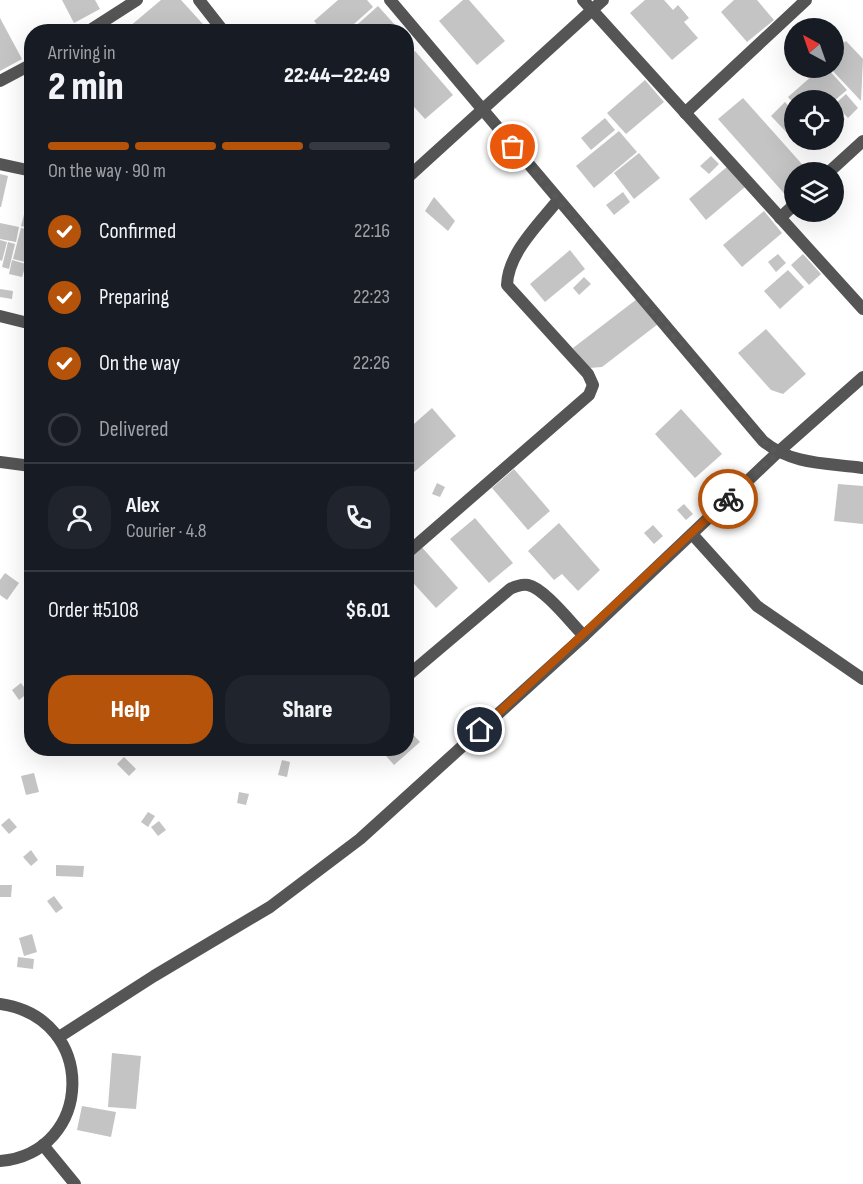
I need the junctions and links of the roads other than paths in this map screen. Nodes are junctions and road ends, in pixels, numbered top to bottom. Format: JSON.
{"nodes":[{"id":1,"x":137,"y":0,"type":"edge"},
{"id":2,"x":199,"y":0,"type":"edge"},
{"id":3,"x":390,"y":0,"type":"edge"},
{"id":4,"x":583,"y":0,"type":"edge"},
{"id":5,"x":603,"y":0,"type":"edge"},
{"id":6,"x":806,"y":0,"type":"edge"},
{"id":7,"x":592,"y":10,"type":"junction"},
{"id":8,"x":100,"y":24,"type":"edge"},
{"id":9,"x":218,"y":24,"type":"edge"},
{"id":10,"x":410,"y":24,"type":"edge"},
{"id":11,"x":414,"y":29,"type":"edge"},
{"id":12,"x":24,"y":68,"type":"edge"},
{"id":13,"x":0,"y":81,"type":"edge"},
{"id":14,"x":483,"y":112,"type":"junction"},
{"id":15,"x":685,"y":113,"type":"junction"},
{"id":16,"x":863,"y":141,"type":"edge"},
{"id":17,"x":840,"y":162,"type":"edge"},
{"id":18,"x":0,"y":164,"type":"edge"},
{"id":19,"x":24,"y":169,"type":"edge"},
{"id":20,"x":414,"y":172,"type":"edge"},
{"id":21,"x":558,"y":200,"type":"junction"},
{"id":22,"x":784,"y":214,"type":"edge"},
{"id":23,"x":780,"y":218,"type":"junction"},
{"id":24,"x":863,"y":309,"type":"edge"},
{"id":25,"x":0,"y":316,"type":"edge"},
{"id":26,"x":24,"y":322,"type":"edge"},
{"id":27,"x":863,"y":377,"type":"edge"},
{"id":28,"x":777,"y":453,"type":"junction"},
{"id":29,"x":0,"y":462,"type":"edge"},
{"id":30,"x":24,"y":465,"type":"edge"},
{"id":31,"x":863,"y":468,"type":"edge"},
{"id":32,"x":692,"y":534,"type":"junction"},
{"id":33,"x":414,"y":547,"type":"edge"},
{"id":34,"x":584,"y":636,"type":"junction"},
{"id":35,"x":414,"y":670,"type":"edge"},
{"id":36,"x":863,"y":679,"type":"edge"},
{"id":37,"x":0,"y":1004,"type":"edge"},
{"id":38,"x":59,"y":1037,"type":"junction"},
{"id":39,"x":43,"y":1145,"type":"junction"},
{"id":40,"x":0,"y":1161,"type":"edge"},
{"id":41,"x":75,"y":1184,"type":"edge"}],
"edges":[{"from":1,"to":8,"type":"street"},
{"from":2,"to":9,"type":"street"},
{"from":3,"to":10,"type":"street"},
{"from":4,"to":7,"type":"street"},
{"from":5,"to":7,"type":"street"},
{"from":6,"to":15,"type":"street"},
{"from":7,"to":14,"type":"street"},
{"from":7,"to":15,"type":"street"},
{"from":11,"to":14,"type":"street"},
{"from":12,"to":13,"type":"street"},
{"from":14,"to":20,"type":"street"},
{"from":14,"to":21,"type":"street"},
{"from":15,"to":23,"type":"street"},
{"from":16,"to":17,"type":"street"},
{"from":18,"to":19,"type":"street"},
{"from":21,"to":28,"type":"street"},
{"from":21,"to":33,"type":"street"},
{"from":22,"to":23,"type":"street"},
{"from":23,"to":24,"type":"street"},
{"from":25,"to":26,"type":"street"},
{"from":27,"to":28,"type":"street"},
{"from":28,"to":31,"type":"street"},
{"from":28,"to":32,"type":"street"},
{"from":29,"to":30,"type":"street"},
{"from":32,"to":34,"type":"street"},
{"from":32,"to":36,"type":"street"},
{"from":34,"to":35,"type":"street"},
{"from":34,"to":38,"type":"street"},
{"from":37,"to":38,"type":"street"},
{"from":38,"to":39,"type":"street"},
{"from":39,"to":40,"type":"street"},
{"from":39,"to":41,"type":"street"}]}
